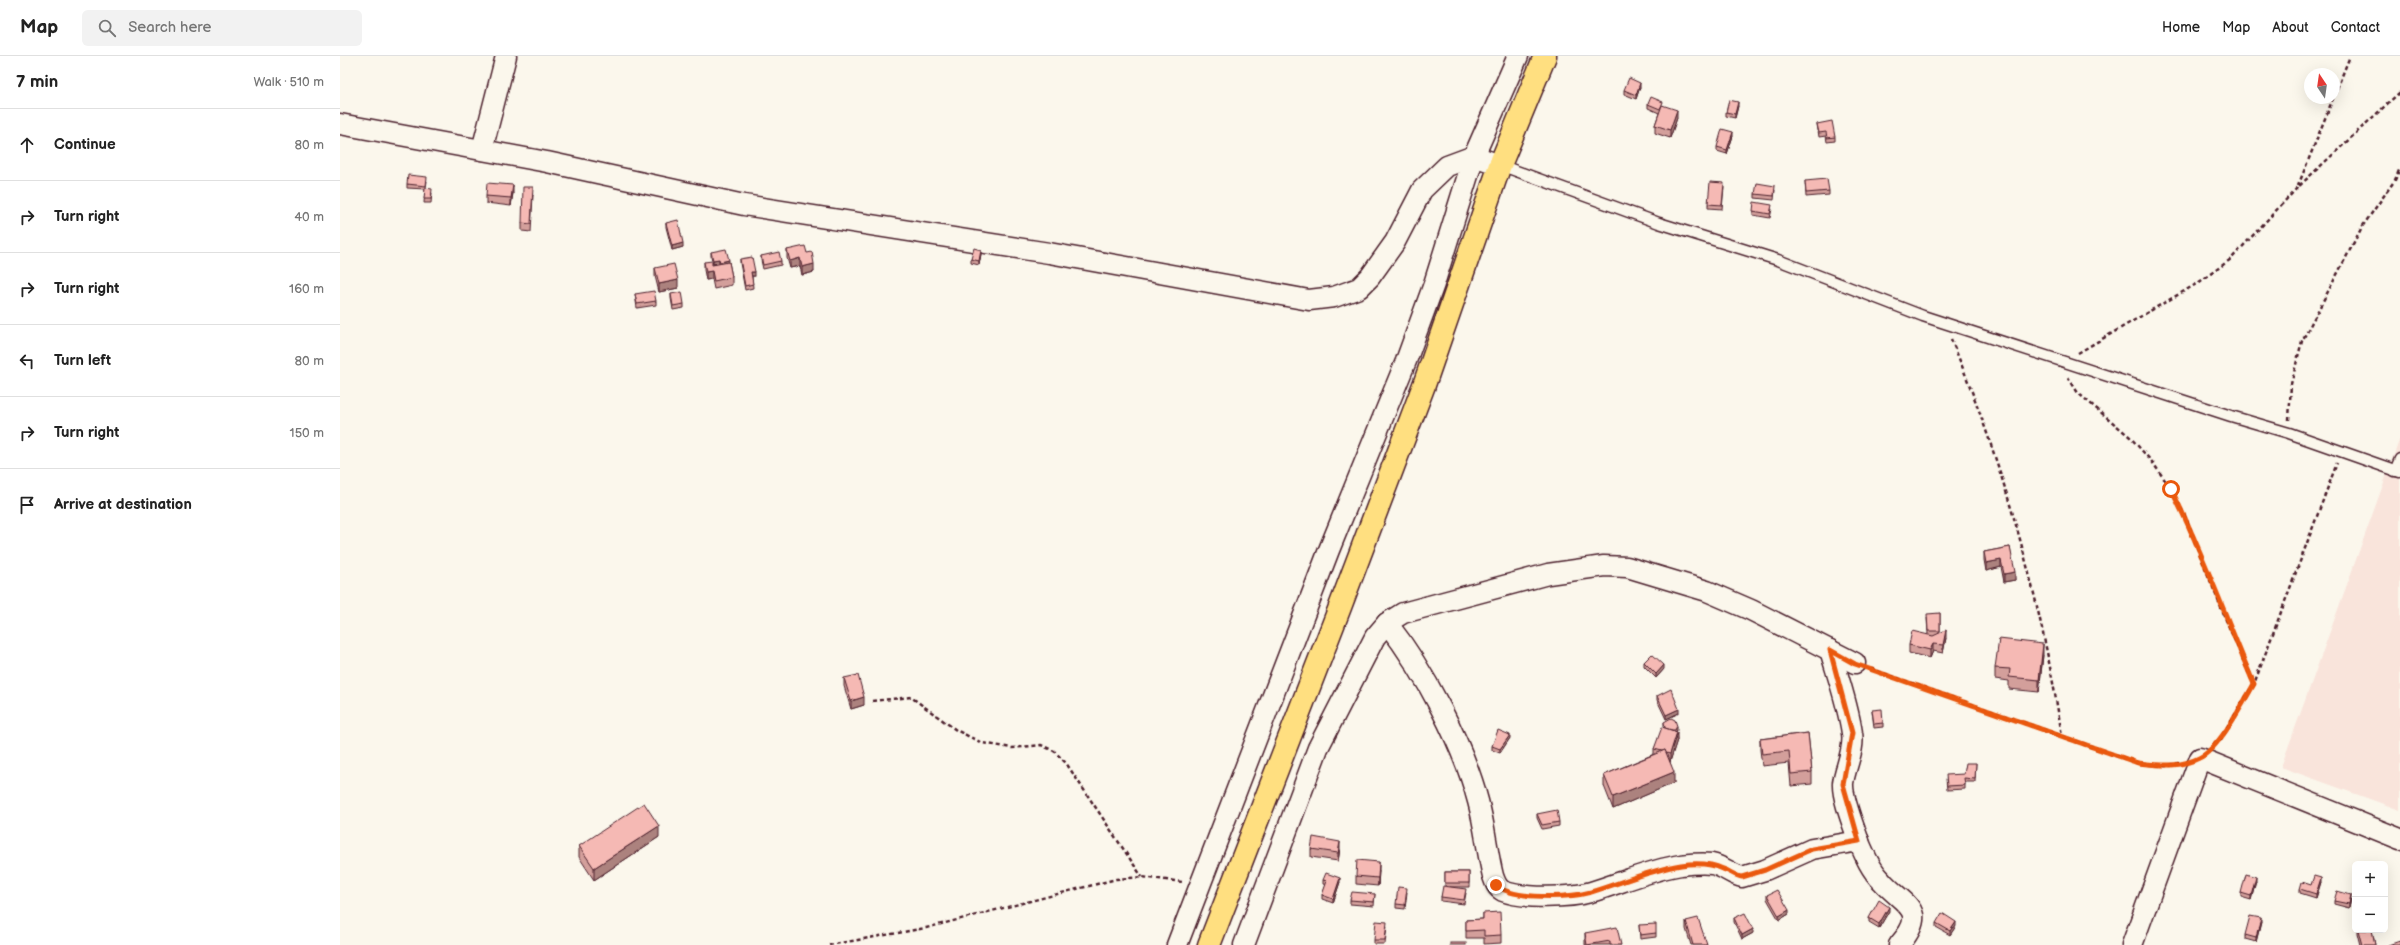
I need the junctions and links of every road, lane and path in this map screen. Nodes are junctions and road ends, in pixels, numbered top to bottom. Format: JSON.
{"nodes":[{"id":1,"x":506,"y":56,"type":"edge"},
{"id":2,"x":1518,"y":56,"type":"edge"},
{"id":3,"x":1545,"y":56,"type":"edge"},
{"id":4,"x":2350,"y":56,"type":"edge"},
{"id":5,"x":2400,"y":92,"type":"edge"},
{"id":6,"x":340,"y":124,"type":"edge"},
{"id":7,"x":482,"y":150,"type":"junction"},
{"id":8,"x":1474,"y":156,"type":"junction"},
{"id":9,"x":1500,"y":165,"type":"junction"},
{"id":10,"x":2400,"y":168,"type":"edge"},
{"id":11,"x":2297,"y":188,"type":"junction"},
{"id":12,"x":1944,"y":323,"type":"junction"},
{"id":13,"x":2063,"y":362,"type":"junction"},
{"id":14,"x":2289,"y":433,"type":"junction"},
{"id":15,"x":2342,"y":452,"type":"junction"},
{"id":16,"x":2400,"y":459,"type":"edge"},
{"id":17,"x":2398,"y":472,"type":"edge"},
{"id":18,"x":1387,"y":623,"type":"junction"},
{"id":19,"x":1830,"y":650,"type":"junction"},
{"id":20,"x":1855,"y":664,"type":"joint"},
{"id":21,"x":2254,"y":684,"type":"junction"},
{"id":22,"x":872,"y":701,"type":"dead end"},
{"id":23,"x":2062,"y":736,"type":"junction"},
{"id":24,"x":2200,"y":758,"type":"junction"},
{"id":25,"x":2400,"y":839,"type":"edge"},
{"id":26,"x":1859,"y":841,"type":"junction"},
{"id":27,"x":1142,"y":877,"type":"junction"},
{"id":28,"x":1200,"y":884,"type":"junction"},
{"id":29,"x":830,"y":945,"type":"edge"},
{"id":30,"x":1177,"y":945,"type":"edge"},
{"id":31,"x":1209,"y":945,"type":"edge"},
{"id":32,"x":1244,"y":945,"type":"edge"},
{"id":33,"x":1899,"y":945,"type":"edge"},
{"id":34,"x":2132,"y":945,"type":"edge"}],
"edges":[{"from":1,"to":7,"type":"street"},
{"from":2,"to":8,"type":"street"},
{"from":3,"to":9,"type":"highway"},
{"from":4,"to":11,"type":"path"},
{"from":5,"to":11,"type":"path"},
{"from":6,"to":7,"type":"street"},
{"from":7,"to":8,"type":"street"},
{"from":8,"to":9,"type":"street"},
{"from":8,"to":28,"type":"street"},
{"from":9,"to":12,"type":"lane"},
{"from":9,"to":31,"type":"highway"},
{"from":10,"to":14,"type":"path"},
{"from":11,"to":13,"type":"path"},
{"from":12,"to":13,"type":"lane"},
{"from":12,"to":23,"type":"path"},
{"from":13,"to":14,"type":"lane"},
{"from":13,"to":21,"type":"path"},
{"from":14,"to":15,"type":"lane"},
{"from":15,"to":17,"type":"lane"},
{"from":15,"to":21,"type":"path"},
{"from":16,"to":17,"type":"lane"},
{"from":18,"to":19,"type":"street"},
{"from":18,"to":26,"type":"street"},
{"from":18,"to":32,"type":"street"},
{"from":19,"to":20,"type":"street"},
{"from":19,"to":26,"type":"street"},
{"from":20,"to":23,"type":"path"},
{"from":21,"to":24,"type":"path"},
{"from":22,"to":27,"type":"path"},
{"from":23,"to":24,"type":"path"},
{"from":24,"to":25,"type":"street"},
{"from":24,"to":34,"type":"street"},
{"from":26,"to":33,"type":"street"},
{"from":27,"to":28,"type":"path"},
{"from":27,"to":29,"type":"path"},
{"from":28,"to":30,"type":"street"}]}
